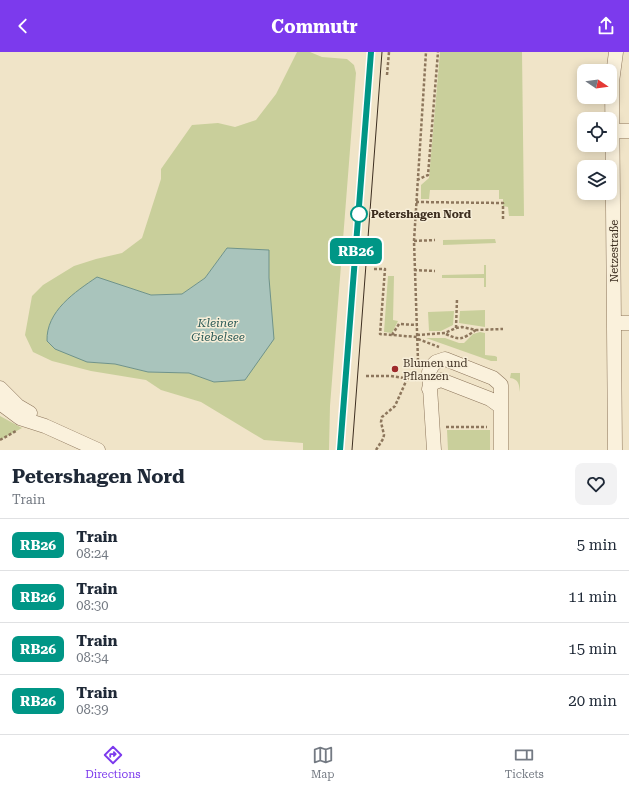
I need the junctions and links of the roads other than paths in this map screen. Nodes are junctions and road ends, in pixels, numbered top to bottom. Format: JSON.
{"nodes":[{"id":1,"x":616,"y":52,"type":"edge"},
{"id":2,"x":613,"y":112,"type":"edge"},
{"id":3,"x":617,"y":131,"type":"edge"},
{"id":4,"x":629,"y":131,"type":"edge"},
{"id":5,"x":613,"y":152,"type":"edge"},
{"id":6,"x":614,"y":323,"type":"junction"},
{"id":7,"x":629,"y":323,"type":"edge"},
{"id":8,"x":425,"y":385,"type":"junction"},
{"id":9,"x":0,"y":388,"type":"edge"},
{"id":10,"x":0,"y":403,"type":"edge"},
{"id":11,"x":501,"y":407,"type":"junction"},
{"id":12,"x":46,"y":426,"type":"junction"},
{"id":13,"x":98,"y":450,"type":"edge"},
{"id":14,"x":434,"y":450,"type":"edge"},
{"id":15,"x":501,"y":450,"type":"edge"},
{"id":16,"x":615,"y":450,"type":"edge"}],
"edges":[{"from":1,"to":2,"type":"street","name":"Netzestraße"},
{"from":3,"to":4,"type":"street"},
{"from":5,"to":6,"type":"street","name":"Netzestraße"},
{"from":6,"to":7,"type":"street"},
{"from":6,"to":16,"type":"street","name":"Netzestraße"},
{"from":8,"to":11,"type":"street"},
{"from":8,"to":11,"type":"street"},
{"from":8,"to":14,"type":"street"},
{"from":9,"to":12,"type":"street"},
{"from":10,"to":12,"type":"street"},
{"from":11,"to":15,"type":"street"},
{"from":12,"to":13,"type":"street"}]}
